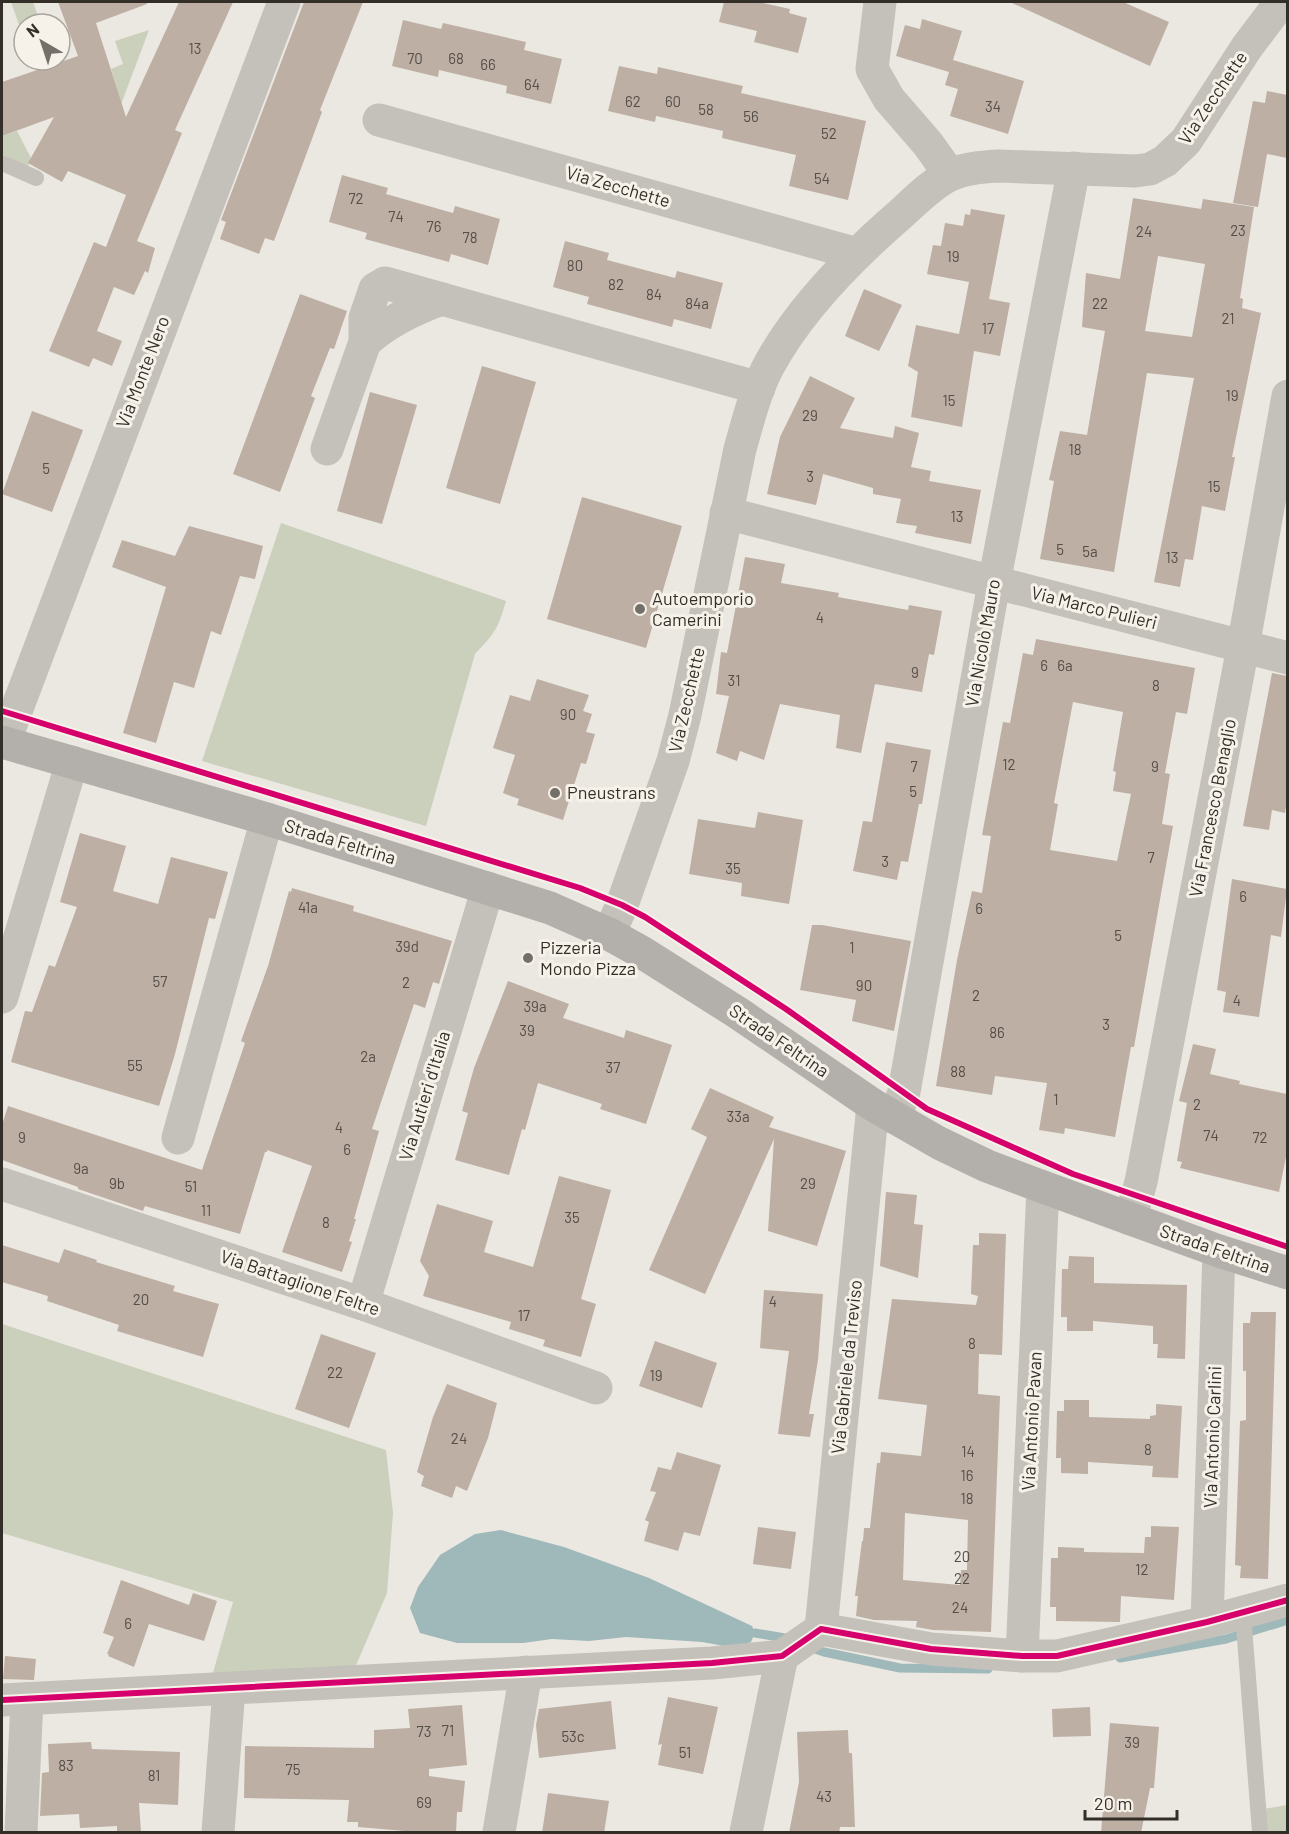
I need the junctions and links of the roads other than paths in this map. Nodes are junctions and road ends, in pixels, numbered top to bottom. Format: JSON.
{"nodes":[{"id":1,"x":284,"y":2,"type":"edge"},
{"id":2,"x":880,"y":2,"type":"edge"},
{"id":3,"x":1281,"y":2,"type":"edge"},
{"id":4,"x":379,"y":120,"type":"dead end"},
{"id":5,"x":2,"y":163,"type":"edge"},
{"id":6,"x":1074,"y":168,"type":"junction"},
{"id":7,"x":950,"y":175,"type":"junction"},
{"id":8,"x":36,"y":178,"type":"dead end"},
{"id":9,"x":857,"y":254,"type":"junction"},
{"id":10,"x":759,"y":388,"type":"junction"},
{"id":11,"x":1287,"y":396,"type":"edge"},
{"id":12,"x":327,"y":449,"type":"dead end"},
{"id":13,"x":726,"y":513,"type":"junction"},
{"id":14,"x":994,"y":583,"type":"junction"},
{"id":15,"x":1243,"y":647,"type":"junction"},
{"id":16,"x":1287,"y":658,"type":"edge"},
{"id":17,"x":3,"y":742,"type":"edge"},
{"id":18,"x":72,"y":762,"type":"junction"},
{"id":19,"x":267,"y":819,"type":"junction"},
{"id":20,"x":488,"y":888,"type":"junction"},
{"id":21,"x":609,"y":934,"type":"junction"},
{"id":22,"x":2,"y":997,"type":"edge"},
{"id":23,"x":884,"y":1112,"type":"junction"},
{"id":24,"x":178,"y":1138,"type":"dead end"},
{"id":25,"x":2,"y":1184,"type":"edge"},
{"id":26,"x":1043,"y":1187,"type":"junction"},
{"id":27,"x":1130,"y":1219,"type":"junction"},
{"id":28,"x":1219,"y":1251,"type":"junction"},
{"id":29,"x":1287,"y":1273,"type":"edge"},
{"id":30,"x":363,"y":1304,"type":"junction"},
{"id":31,"x":596,"y":1388,"type":"dead end"},
{"id":32,"x":1287,"y":1600,"type":"edge"},
{"id":33,"x":1243,"y":1617,"type":"junction"},
{"id":34,"x":1208,"y":1622,"type":"junction"},
{"id":35,"x":801,"y":1643,"type":"junction"},
{"id":36,"x":1022,"y":1656,"type":"junction"},
{"id":37,"x":526,"y":1672,"type":"junction"},
{"id":38,"x":230,"y":1689,"type":"junction"},
{"id":39,"x":14,"y":1700,"type":"edge"},
{"id":40,"x":21,"y":1833,"type":"edge"},
{"id":41,"x":218,"y":1833,"type":"edge"},
{"id":42,"x":499,"y":1833,"type":"edge"},
{"id":43,"x":746,"y":1833,"type":"edge"},
{"id":44,"x":1260,"y":1833,"type":"edge"}],
"edges":[{"from":1,"to":17,"type":"street","name":"Via Monte Nero"},
{"from":2,"to":7,"type":"street"},
{"from":3,"to":6,"type":"street","name":"Via Zecchette"},
{"from":4,"to":9,"type":"street","name":"Via Zecchette"},
{"from":5,"to":8,"type":"lane"},
{"from":6,"to":7,"type":"street","name":"Via Zecchette"},
{"from":6,"to":14,"type":"street","name":"Via Nicolò Mauro"},
{"from":7,"to":9,"type":"street","name":"Via Zecchette"},
{"from":9,"to":10,"type":"street","name":"Via Zecchette"},
{"from":10,"to":12,"type":"street"},
{"from":10,"to":13,"type":"street","name":"Via Zecchette"},
{"from":11,"to":15,"type":"street","name":"Via Francesco Benaglio"},
{"from":13,"to":14,"type":"street","name":"Via Marco Pulieri"},
{"from":13,"to":21,"type":"street","name":"Via Zecchette"},
{"from":14,"to":15,"type":"street","name":"Via Marco Pulieri"},
{"from":14,"to":23,"type":"street","name":"Via Nicolò Mauro"},
{"from":15,"to":16,"type":"street","name":"Via Marco Pulieri"},
{"from":15,"to":27,"type":"street","name":"Via Francesco Benaglio"},
{"from":17,"to":18,"type":"main road","name":"Strada Feltrina"},
{"from":18,"to":19,"type":"main road","name":"Strada Feltrina"},
{"from":18,"to":22,"type":"street"},
{"from":19,"to":20,"type":"main road","name":"Strada Feltrina"},
{"from":19,"to":24,"type":"street","name":"Strada Feltrina"},
{"from":20,"to":21,"type":"main road","name":"Strada Feltrina"},
{"from":20,"to":30,"type":"street","name":"Via Autieri d'Italia"},
{"from":21,"to":23,"type":"main road","name":"Strada Feltrina"},
{"from":23,"to":26,"type":"main road","name":"Strada Feltrina"},
{"from":23,"to":35,"type":"street","name":"Via Gabriele da Treviso"},
{"from":25,"to":30,"type":"street","name":"Via Battaglione Feltre"},
{"from":26,"to":27,"type":"main road","name":"Strada Feltrina"},
{"from":26,"to":36,"type":"street","name":"Via Antonio Pavan"},
{"from":27,"to":28,"type":"main road","name":"Strada Feltrina"},
{"from":28,"to":29,"type":"main road","name":"Strada Feltrina"},
{"from":28,"to":34,"type":"street","name":"Via Antonio Carlini"},
{"from":30,"to":31,"type":"street","name":"Via Battaglione Feltre"},
{"from":32,"to":33,"type":"street"},
{"from":33,"to":34,"type":"street"},
{"from":33,"to":44,"type":"lane"},
{"from":34,"to":36,"type":"street"},
{"from":35,"to":36,"type":"street"},
{"from":35,"to":37,"type":"street"},
{"from":35,"to":43,"type":"street","name":"Via Gabriele da Treviso"},
{"from":37,"to":38,"type":"street"},
{"from":37,"to":42,"type":"street"},
{"from":38,"to":39,"type":"street"},
{"from":38,"to":41,"type":"street"},
{"from":39,"to":40,"type":"street"}]}
